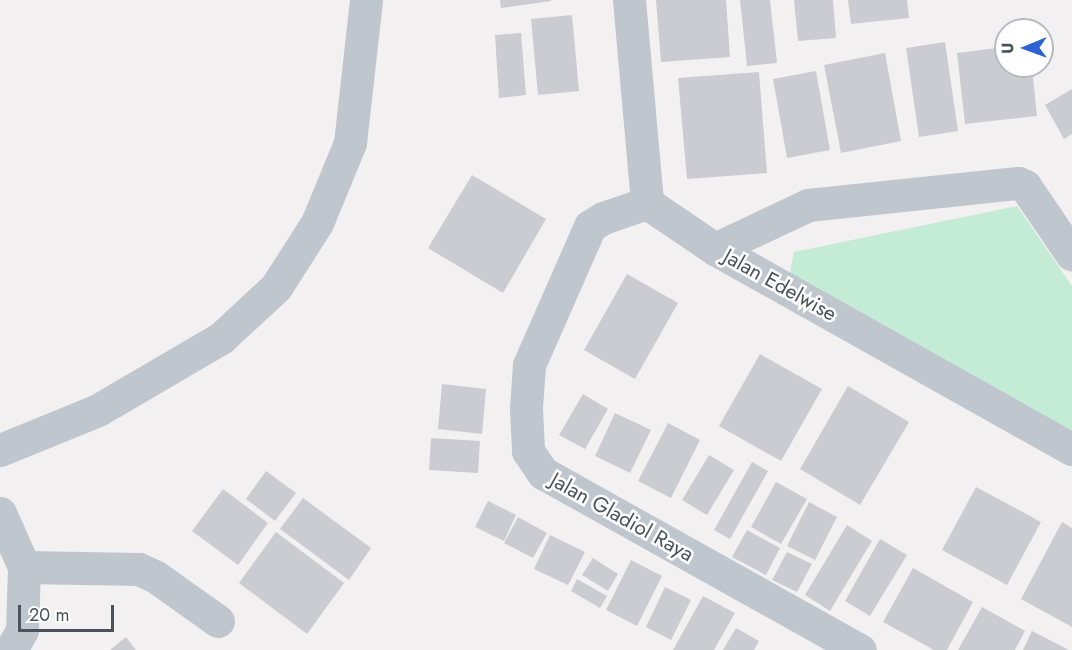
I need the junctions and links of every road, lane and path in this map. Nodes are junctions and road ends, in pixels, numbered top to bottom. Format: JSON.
{"nodes":[{"id":1,"x":366,"y":0,"type":"edge"},
{"id":2,"x":628,"y":0,"type":"edge"},
{"id":3,"x":647,"y":203,"type":"junction"},
{"id":4,"x":715,"y":249,"type":"junction"},
{"id":5,"x":1072,"y":255,"type":"edge"},
{"id":6,"x":1072,"y":449,"type":"edge"},
{"id":7,"x":0,"y":450,"type":"edge"},
{"id":8,"x":0,"y":513,"type":"edge"},
{"id":9,"x":24,"y":567,"type":"junction"},
{"id":10,"x":218,"y":621,"type":"dead end"},
{"id":11,"x":11,"y":650,"type":"edge"},
{"id":12,"x":860,"y":650,"type":"edge"}],
"edges":[{"from":1,"to":7,"type":"street"},
{"from":2,"to":3,"type":"street"},
{"from":3,"to":4,"type":"street"},
{"from":3,"to":12,"type":"street","name":"Jalan Gladiol Raya"},
{"from":4,"to":5,"type":"street","name":"Jalan Edelwise"},
{"from":4,"to":6,"type":"street","name":"Jalan Edelwise"},
{"from":8,"to":9,"type":"street"},
{"from":9,"to":10,"type":"street"},
{"from":9,"to":11,"type":"street"}]}
